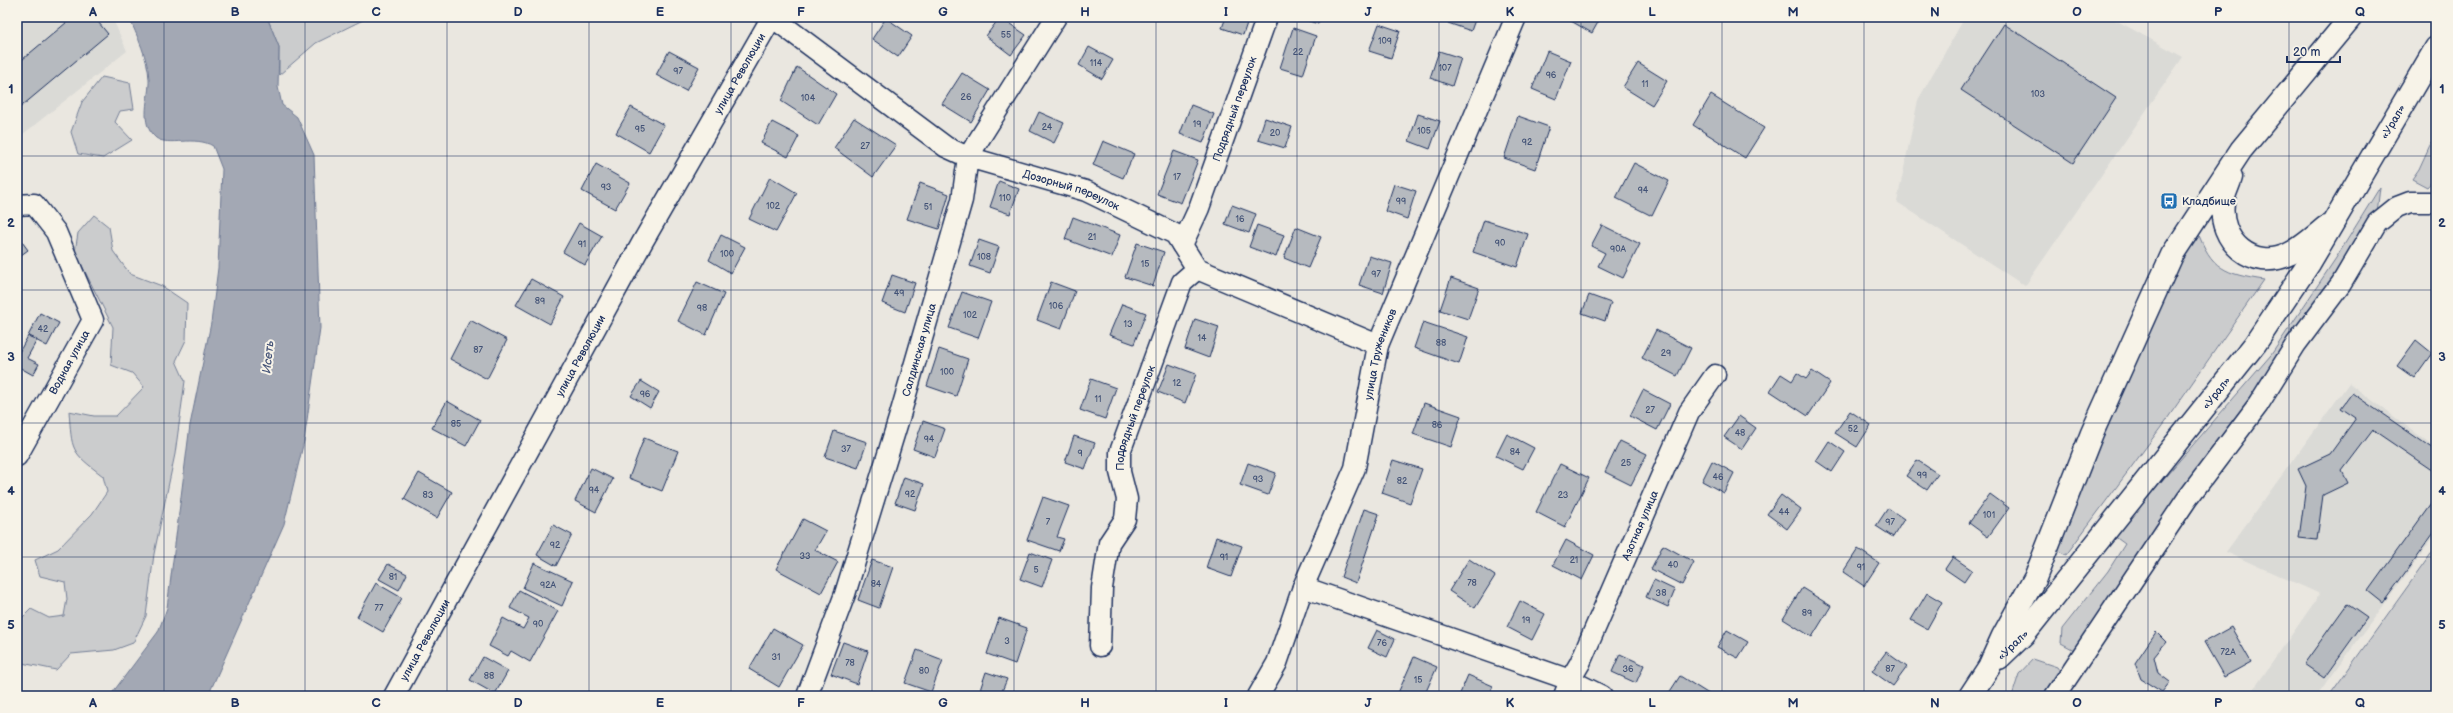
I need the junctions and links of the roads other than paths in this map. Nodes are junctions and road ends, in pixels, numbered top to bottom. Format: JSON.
{"nodes":[{"id":1,"x":772,"y":17,"type":"edge"},
{"id":2,"x":1056,"y":17,"type":"edge"},
{"id":3,"x":1267,"y":17,"type":"edge"},
{"id":4,"x":1516,"y":17,"type":"edge"},
{"id":5,"x":2351,"y":17,"type":"edge"},
{"id":6,"x":2436,"y":48,"type":"edge"},
{"id":7,"x":2241,"y":150,"type":"junction"},
{"id":8,"x":968,"y":157,"type":"junction"},
{"id":9,"x":2436,"y":202,"type":"edge"},
{"id":10,"x":26,"y":204,"type":"edge"},
{"id":11,"x":2333,"y":223,"type":"junction"},
{"id":12,"x":1182,"y":245,"type":"junction"},
{"id":13,"x":1197,"y":268,"type":"junction"},
{"id":14,"x":1378,"y":345,"type":"junction"},
{"id":15,"x":1715,"y":375,"type":"dead end"},
{"id":16,"x":17,"y":456,"type":"edge"},
{"id":17,"x":1303,"y":587,"type":"junction"},
{"id":18,"x":1100,"y":646,"type":"dead end"},
{"id":19,"x":1989,"y":667,"type":"junction"},
{"id":20,"x":1567,"y":688,"type":"edge"},
{"id":21,"x":394,"y":696,"type":"edge"},
{"id":22,"x":807,"y":696,"type":"edge"},
{"id":23,"x":1258,"y":696,"type":"edge"},
{"id":24,"x":1602,"y":696,"type":"edge"},
{"id":25,"x":1970,"y":696,"type":"edge"},
{"id":26,"x":2055,"y":696,"type":"edge"}],
"edges":[{"from":1,"to":8,"type":"street","name":"Дозорный переулок"},
{"from":1,"to":21,"type":"street","name":"улица Революции"},
{"from":2,"to":8,"type":"street","name":"Салдинская улица"},
{"from":3,"to":12,"type":"street","name":"Подрядный переулок"},
{"from":4,"to":14,"type":"street","name":"улица Тружеников"},
{"from":5,"to":7,"type":"main road","name":"«Урал»"},
{"from":6,"to":11,"type":"main road","name":"«Урал»"},
{"from":7,"to":11,"type":"main road"},
{"from":7,"to":19,"type":"main road","name":"«Урал»"},
{"from":8,"to":12,"type":"street","name":"Дозорный переулок"},
{"from":8,"to":22,"type":"street","name":"Салдинская улица"},
{"from":9,"to":26,"type":"street"},
{"from":10,"to":16,"type":"street","name":"Водная улица"},
{"from":11,"to":19,"type":"main road","name":"«Урал»"},
{"from":12,"to":13,"type":"street","name":"Дозорный переулок"},
{"from":13,"to":14,"type":"street"},
{"from":13,"to":18,"type":"street","name":"Подрядный переулок"},
{"from":14,"to":17,"type":"street","name":"улица Тружеников"},
{"from":15,"to":20,"type":"street","name":"Азотная улица"},
{"from":17,"to":20,"type":"street"},
{"from":17,"to":23,"type":"street","name":"улица Тружеников"},
{"from":19,"to":25,"type":"main road"},
{"from":20,"to":24,"type":"street"}]}
